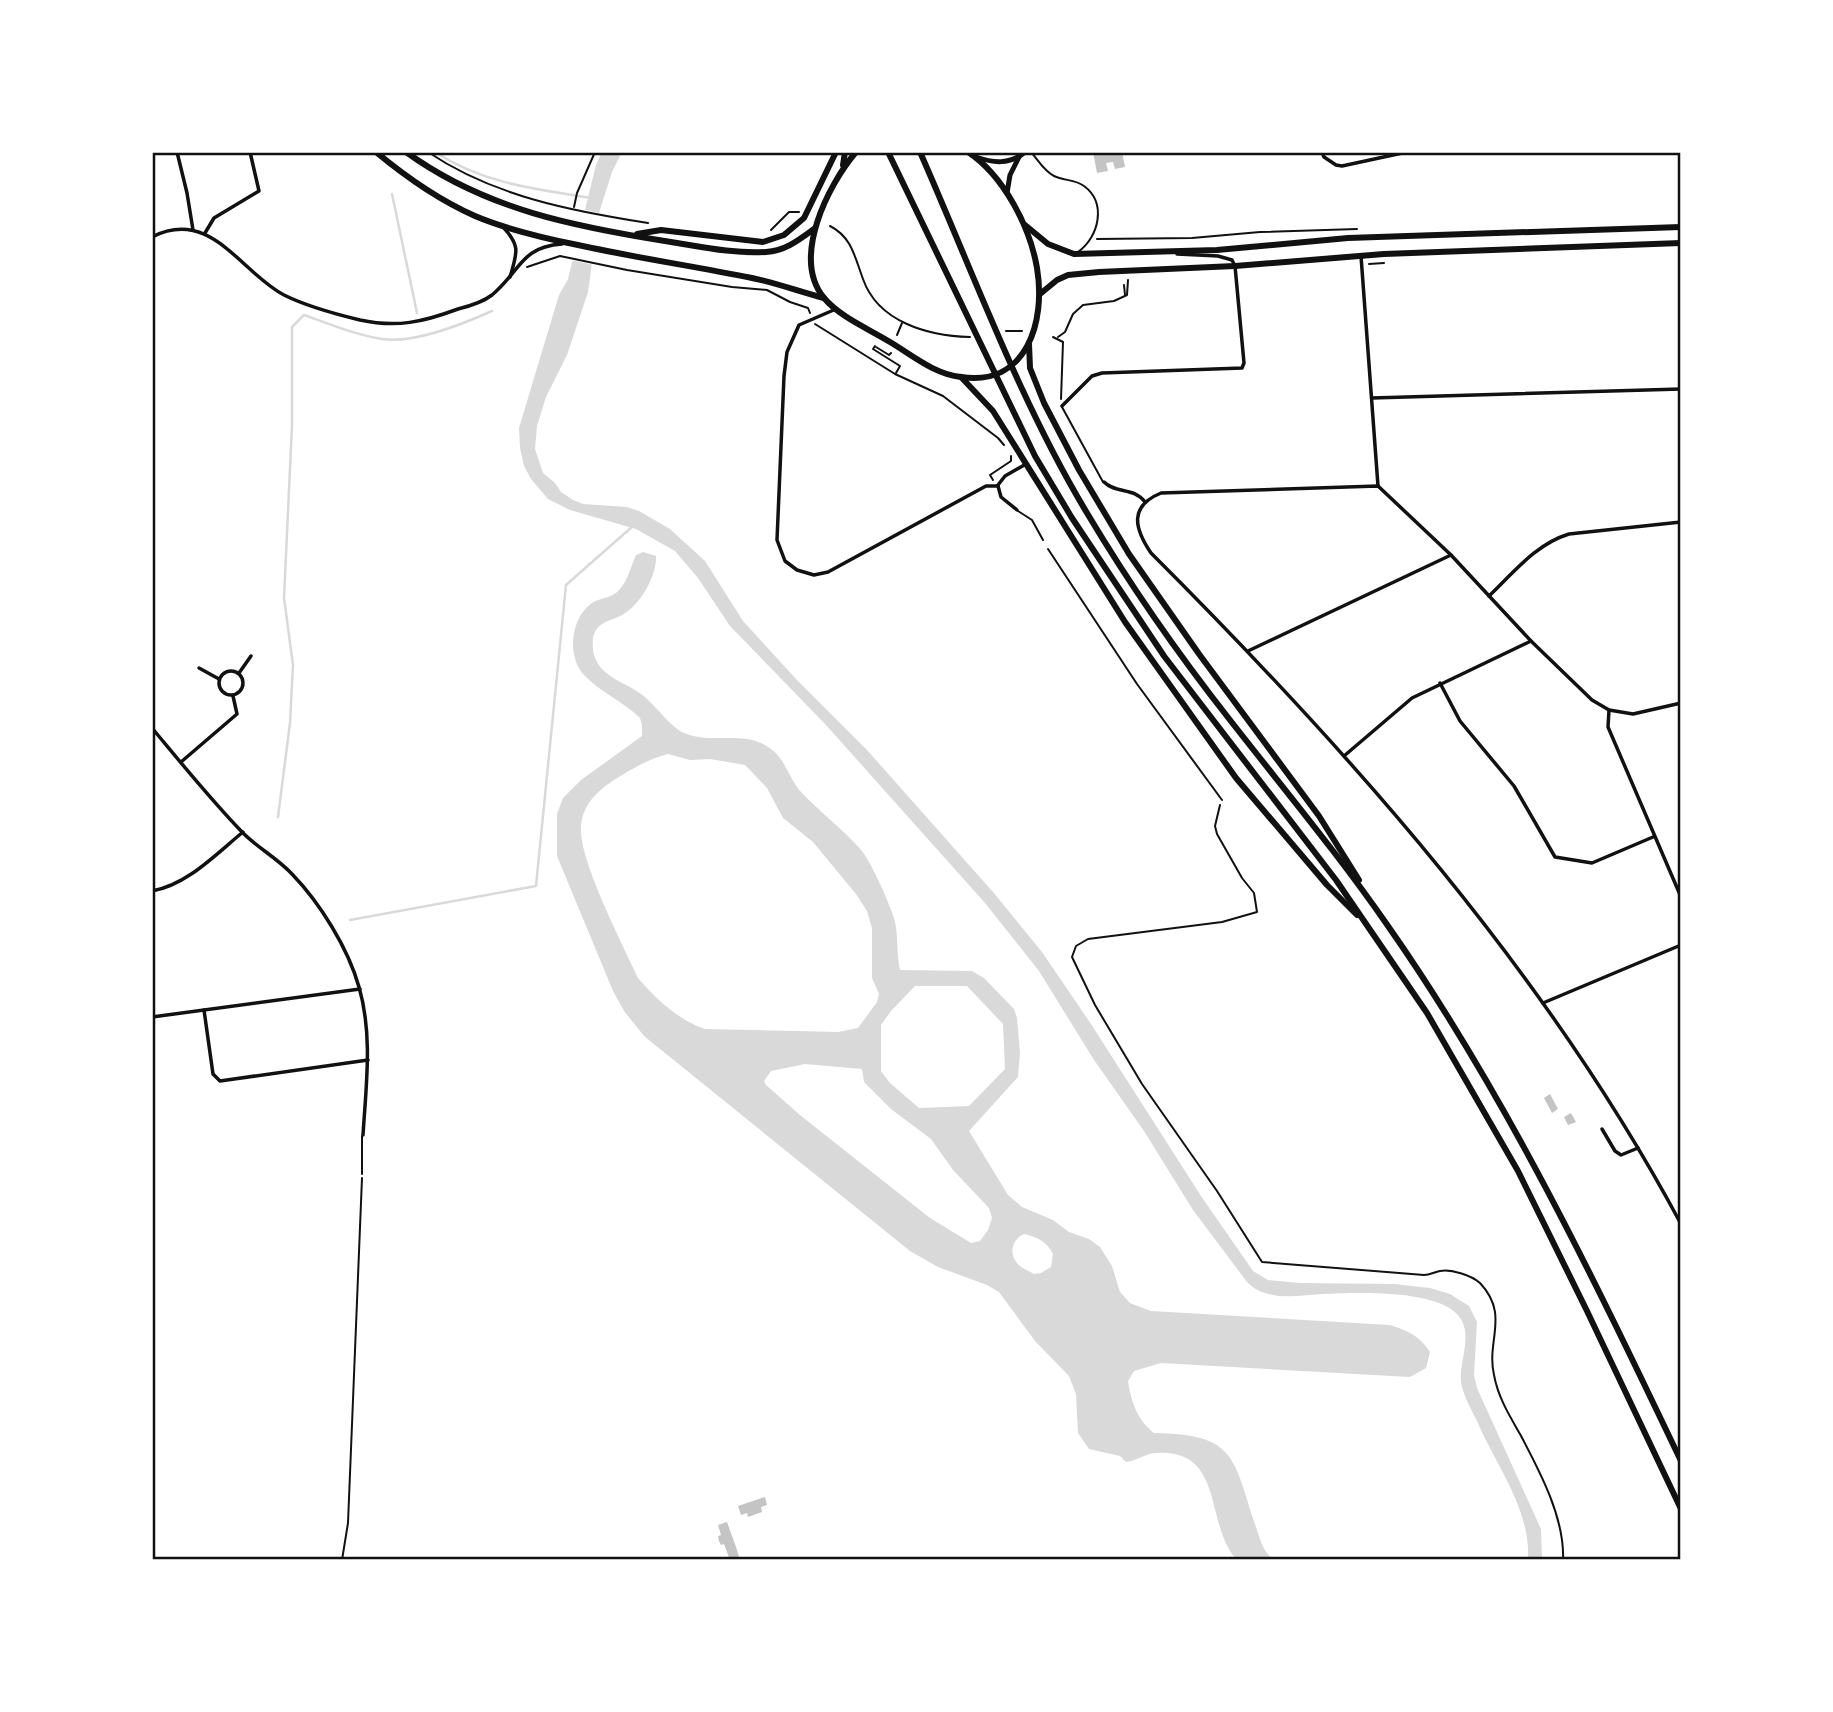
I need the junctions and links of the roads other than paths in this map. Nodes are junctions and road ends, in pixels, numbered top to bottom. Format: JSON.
{"nodes":[{"id":1,"x":177,"y":152,"type":"edge"},
{"id":2,"x":250,"y":152,"type":"edge"},
{"id":3,"x":376,"y":152,"type":"edge"},
{"id":4,"x":406,"y":152,"type":"edge"},
{"id":5,"x":836,"y":152,"type":"edge"},
{"id":6,"x":845,"y":152,"type":"edge"},
{"id":7,"x":856,"y":152,"type":"edge"},
{"id":8,"x":888,"y":152,"type":"edge"},
{"id":9,"x":920,"y":152,"type":"edge"},
{"id":10,"x":968,"y":152,"type":"edge"},
{"id":11,"x":1025,"y":152,"type":"edge"},
{"id":12,"x":1031,"y":152,"type":"edge"},
{"id":13,"x":1322,"y":152,"type":"edge"},
{"id":14,"x":1407,"y":152,"type":"edge"},
{"id":15,"x":975,"y":157,"type":"junction"},
{"id":16,"x":1019,"y":157,"type":"junction"},
{"id":17,"x":843,"y":167,"type":"junction"},
{"id":18,"x":1007,"y":195,"type":"junction"},
{"id":19,"x":1025,"y":225,"type":"junction"},
{"id":20,"x":1681,"y":226,"type":"edge"},
{"id":21,"x":503,"y":227,"type":"junction"},
{"id":22,"x":814,"y":229,"type":"junction"},
{"id":23,"x":192,"y":230,"type":"junction"},
{"id":24,"x":205,"y":233,"type":"junction"},
{"id":25,"x":628,"y":235,"type":"junction"},
{"id":26,"x":152,"y":237,"type":"edge"},
{"id":27,"x":568,"y":243,"type":"junction"},
{"id":28,"x":1681,"y":243,"type":"edge"},
{"id":29,"x":1157,"y":253,"type":"junction"},
{"id":30,"x":1074,"y":254,"type":"junction"},
{"id":31,"x":1361,"y":256,"type":"junction"},
{"id":32,"x":1235,"y":266,"type":"junction"},
{"id":33,"x":509,"y":279,"type":"junction"},
{"id":34,"x":1041,"y":293,"type":"junction"},
{"id":35,"x":824,"y":298,"type":"junction"},
{"id":36,"x":836,"y":309,"type":"junction"},
{"id":37,"x":1029,"y":344,"type":"junction"},
{"id":38,"x":961,"y":377,"type":"junction"},
{"id":39,"x":1681,"y":389,"type":"edge"},
{"id":40,"x":1372,"y":398,"type":"junction"},
{"id":41,"x":1060,"y":404,"type":"joint"},
{"id":42,"x":1026,"y":464,"type":"junction"},
{"id":43,"x":1104,"y":482,"type":"joint"},
{"id":44,"x":998,"y":486,"type":"junction"},
{"id":45,"x":1378,"y":486,"type":"junction"},
{"id":46,"x":1145,"y":502,"type":"junction"},
{"id":47,"x":1017,"y":510,"type":"joint"},
{"id":48,"x":1681,"y":522,"type":"edge"},
{"id":49,"x":1043,"y":540,"type":"dead end"},
{"id":50,"x":1048,"y":549,"type":"dead end"},
{"id":51,"x":1451,"y":555,"type":"junction"},
{"id":52,"x":1489,"y":596,"type":"junction"},
{"id":53,"x":1531,"y":641,"type":"junction"},
{"id":54,"x":1248,"y":651,"type":"junction"},
{"id":55,"x":251,"y":656,"type":"dead end"},
{"id":56,"x":199,"y":668,"type":"dead end"},
{"id":57,"x":239,"y":673,"type":"junction"},
{"id":58,"x":219,"y":680,"type":"junction"},
{"id":59,"x":1440,"y":683,"type":"junction"},
{"id":60,"x":233,"y":696,"type":"junction"},
{"id":61,"x":1681,"y":703,"type":"edge"},
{"id":62,"x":1609,"y":710,"type":"junction"},
{"id":63,"x":152,"y":728,"type":"edge"},
{"id":64,"x":1344,"y":756,"type":"junction"},
{"id":65,"x":180,"y":762,"type":"junction"},
{"id":66,"x":1222,"y":800,"type":"road end"},
{"id":67,"x":243,"y":832,"type":"junction"},
{"id":68,"x":1653,"y":837,"type":"junction"},
{"id":69,"x":1679,"y":888,"type":"edge"},
{"id":70,"x":152,"y":891,"type":"edge"},
{"id":71,"x":1681,"y":897,"type":"edge"},
{"id":72,"x":1369,"y":926,"type":"junction"},
{"id":73,"x":1389,"y":926,"type":"junction"},
{"id":74,"x":1681,"y":945,"type":"edge"},
{"id":75,"x":360,"y":989,"type":"junction"},
{"id":76,"x":1543,"y":1003,"type":"junction"},
{"id":77,"x":204,"y":1010,"type":"junction"},
{"id":78,"x":152,"y":1017,"type":"edge"},
{"id":79,"x":368,"y":1060,"type":"junction"},
{"id":80,"x":1602,"y":1129,"type":"dead end"},
{"id":81,"x":362,"y":1135,"type":"joint"},
{"id":82,"x":1638,"y":1148,"type":"junction"},
{"id":83,"x":362,"y":1174,"type":"road end"},
{"id":84,"x":1681,"y":1224,"type":"edge"},
{"id":85,"x":1681,"y":1461,"type":"edge"},
{"id":86,"x":1681,"y":1509,"type":"edge"}],
"edges":[{"from":1,"to":23,"type":"street"},
{"from":2,"to":24,"type":"street"},
{"from":3,"to":21,"type":"highway"},
{"from":4,"to":25,"type":"highway"},
{"from":5,"to":25,"type":"highway"},
{"from":6,"to":17,"type":"highway"},
{"from":7,"to":17,"type":"highway"},
{"from":8,"to":72,"type":"highway"},
{"from":9,"to":73,"type":"highway"},
{"from":10,"to":15,"type":"highway"},
{"from":11,"to":16,"type":"street"},
{"from":12,"to":30,"type":"lane"},
{"from":13,"to":14,"type":"street"},
{"from":15,"to":16,"type":"street"},
{"from":15,"to":18,"type":"highway"},
{"from":16,"to":18,"type":"street"},
{"from":17,"to":22,"type":"highway"},
{"from":18,"to":19,"type":"highway"},
{"from":19,"to":30,"type":"highway"},
{"from":19,"to":34,"type":"highway"},
{"from":20,"to":29,"type":"highway"},
{"from":21,"to":27,"type":"highway"},
{"from":21,"to":33,"type":"street"},
{"from":22,"to":25,"type":"highway"},
{"from":22,"to":35,"type":"highway"},
{"from":23,"to":24,"type":"street"},
{"from":23,"to":26,"type":"street"},
{"from":24,"to":33,"type":"street"},
{"from":27,"to":33,"type":"street"},
{"from":27,"to":35,"type":"highway"},
{"from":28,"to":31,"type":"highway"},
{"from":29,"to":30,"type":"highway"},
{"from":29,"to":32,"type":"street"},
{"from":31,"to":32,"type":"highway"},
{"from":31,"to":40,"type":"street"},
{"from":32,"to":34,"type":"highway"},
{"from":32,"to":41,"type":"street"},
{"from":34,"to":37,"type":"highway"},
{"from":35,"to":36,"type":"highway"},
{"from":36,"to":38,"type":"highway"},
{"from":36,"to":44,"type":"street"},
{"from":37,"to":38,"type":"highway"},
{"from":37,"to":73,"type":"highway"},
{"from":38,"to":42,"type":"highway"},
{"from":39,"to":40,"type":"street"},
{"from":40,"to":45,"type":"street"},
{"from":41,"to":43,"type":"lane"},
{"from":42,"to":44,"type":"street"},
{"from":42,"to":72,"type":"highway"},
{"from":43,"to":46,"type":"street"},
{"from":44,"to":47,"type":"street"},
{"from":45,"to":46,"type":"street"},
{"from":45,"to":51,"type":"street"},
{"from":46,"to":54,"type":"street"},
{"from":47,"to":49,"type":"lane"},
{"from":48,"to":52,"type":"street"},
{"from":50,"to":66,"type":"lane"},
{"from":51,"to":52,"type":"street"},
{"from":51,"to":54,"type":"street"},
{"from":52,"to":53,"type":"street"},
{"from":53,"to":59,"type":"street"},
{"from":53,"to":62,"type":"street"},
{"from":54,"to":64,"type":"street"},
{"from":55,"to":57,"type":"street"},
{"from":56,"to":58,"type":"street"},
{"from":57,"to":58,"type":"street"},
{"from":57,"to":60,"type":"street"},
{"from":58,"to":60,"type":"street"},
{"from":59,"to":64,"type":"street"},
{"from":59,"to":68,"type":"street"},
{"from":60,"to":65,"type":"street"},
{"from":61,"to":62,"type":"street"},
{"from":62,"to":68,"type":"street"},
{"from":63,"to":65,"type":"street"},
{"from":64,"to":76,"type":"street"},
{"from":65,"to":67,"type":"street"},
{"from":67,"to":70,"type":"street"},
{"from":67,"to":75,"type":"street"},
{"from":68,"to":69,"type":"street"},
{"from":69,"to":71,"type":"street"},
{"from":72,"to":86,"type":"highway"},
{"from":73,"to":85,"type":"highway"},
{"from":74,"to":76,"type":"street"},
{"from":75,"to":77,"type":"street"},
{"from":75,"to":79,"type":"street"},
{"from":76,"to":82,"type":"street"},
{"from":77,"to":78,"type":"street"},
{"from":77,"to":79,"type":"street"},
{"from":79,"to":81,"type":"street"},
{"from":80,"to":82,"type":"street"},
{"from":81,"to":83,"type":"lane"},
{"from":82,"to":84,"type":"street"}]}
